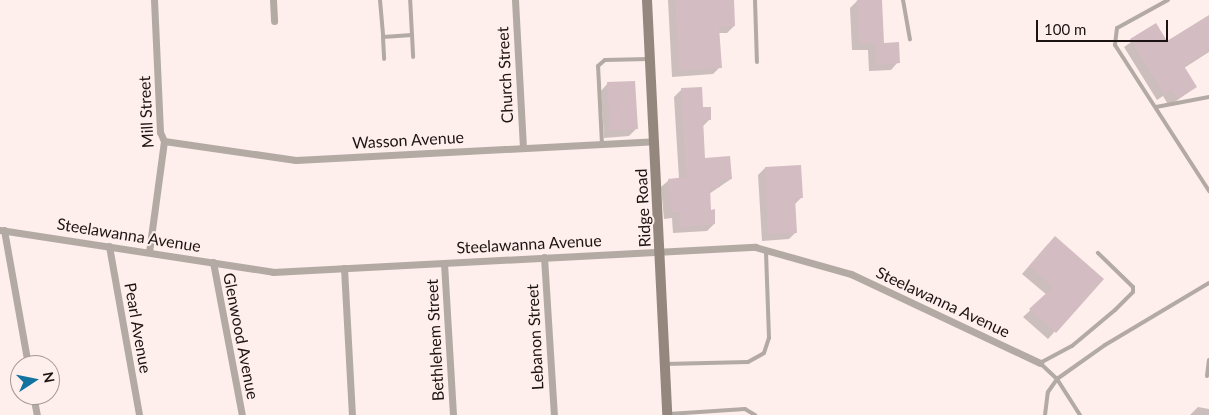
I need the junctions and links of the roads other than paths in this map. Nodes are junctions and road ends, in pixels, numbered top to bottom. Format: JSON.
{"nodes":[{"id":1,"x":154,"y":0,"type":"edge"},
{"id":2,"x":273,"y":0,"type":"edge"},
{"id":3,"x":380,"y":0,"type":"edge"},
{"id":4,"x":410,"y":0,"type":"edge"},
{"id":5,"x":515,"y":0,"type":"edge"},
{"id":6,"x":647,"y":0,"type":"edge"},
{"id":7,"x":755,"y":0,"type":"edge"},
{"id":8,"x":903,"y":0,"type":"edge"},
{"id":9,"x":1168,"y":0,"type":"edge"},
{"id":10,"x":274,"y":20,"type":"dead end"},
{"id":11,"x":412,"y":35,"type":"junction"},
{"id":12,"x":383,"y":37,"type":"junction"},
{"id":13,"x":910,"y":39,"type":"dead end"},
{"id":14,"x":413,"y":57,"type":"dead end"},
{"id":15,"x":384,"y":59,"type":"dead end"},
{"id":16,"x":650,"y":59,"type":"junction"},
{"id":17,"x":757,"y":62,"type":"dead end"},
{"id":18,"x":1209,"y":97,"type":"edge"},
{"id":19,"x":1156,"y":107,"type":"junction"},
{"id":20,"x":164,"y":141,"type":"junction"},
{"id":21,"x":654,"y":141,"type":"junction"},
{"id":22,"x":602,"y":144,"type":"junction"},
{"id":23,"x":524,"y":148,"type":"junction"},
{"id":24,"x":1209,"y":192,"type":"edge"},
{"id":25,"x":2,"y":230,"type":"edge"},
{"id":26,"x":109,"y":246,"type":"junction"},
{"id":27,"x":766,"y":250,"type":"junction"},
{"id":28,"x":660,"y":251,"type":"junction"},
{"id":29,"x":149,"y":252,"type":"junction"},
{"id":30,"x":1098,"y":253,"type":"dead end"},
{"id":31,"x":544,"y":258,"type":"junction"},
{"id":32,"x":213,"y":262,"type":"junction"},
{"id":33,"x":444,"y":263,"type":"junction"},
{"id":34,"x":344,"y":268,"type":"junction"},
{"id":35,"x":1209,"y":283,"type":"edge"},
{"id":36,"x":26,"y":355,"type":"edge"},
{"id":37,"x":1209,"y":360,"type":"edge"},
{"id":38,"x":1040,"y":363,"type":"junction"},
{"id":39,"x":664,"y":364,"type":"junction"},
{"id":40,"x":1207,"y":376,"type":"dead end"},
{"id":41,"x":1056,"y":379,"type":"junction"},
{"id":42,"x":667,"y":414,"type":"edge"},
{"id":43,"x":139,"y":415,"type":"edge"},
{"id":44,"x":242,"y":415,"type":"edge"},
{"id":45,"x":352,"y":415,"type":"edge"},
{"id":46,"x":453,"y":415,"type":"edge"},
{"id":47,"x":554,"y":415,"type":"edge"},
{"id":48,"x":755,"y":415,"type":"edge"},
{"id":49,"x":1045,"y":415,"type":"edge"},
{"id":50,"x":1080,"y":415,"type":"edge"}],
"edges":[{"from":1,"to":20,"type":"street","name":"Mill Street"},
{"from":2,"to":10,"type":"street"},
{"from":3,"to":12,"type":"lane"},
{"from":4,"to":11,"type":"lane"},
{"from":5,"to":23,"type":"street","name":"Church Street"},
{"from":6,"to":16,"type":"main road","name":"Ridge Road"},
{"from":7,"to":17,"type":"lane"},
{"from":8,"to":13,"type":"lane"},
{"from":9,"to":19,"type":"lane"},
{"from":11,"to":12,"type":"lane"},
{"from":11,"to":14,"type":"lane"},
{"from":12,"to":15,"type":"lane"},
{"from":16,"to":21,"type":"main road","name":"Ridge Road"},
{"from":16,"to":22,"type":"lane"},
{"from":18,"to":19,"type":"lane"},
{"from":19,"to":24,"type":"lane"},
{"from":20,"to":23,"type":"street","name":"Wasson Avenue"},
{"from":20,"to":29,"type":"street","name":"Mill Street"},
{"from":21,"to":22,"type":"street","name":"Wasson Avenue"},
{"from":21,"to":28,"type":"main road","name":"Ridge Road"},
{"from":22,"to":23,"type":"street","name":"Wasson Avenue"},
{"from":25,"to":26,"type":"street","name":"Steelawanna Avenue"},
{"from":25,"to":36,"type":"street"},
{"from":26,"to":29,"type":"street","name":"Steelawanna Avenue"},
{"from":26,"to":43,"type":"street","name":"Pearl Avenue"},
{"from":27,"to":28,"type":"street","name":"Steelawanna Avenue"},
{"from":27,"to":38,"type":"street","name":"Steelawanna Avenue"},
{"from":27,"to":39,"type":"lane"},
{"from":28,"to":31,"type":"street","name":"Steelawanna Avenue"},
{"from":28,"to":39,"type":"main road","name":"Ridge Road"},
{"from":29,"to":32,"type":"street","name":"Steelawanna Avenue"},
{"from":30,"to":38,"type":"lane"},
{"from":31,"to":33,"type":"street","name":"Steelawanna Avenue"},
{"from":31,"to":47,"type":"street","name":"Lebanon Street"},
{"from":32,"to":34,"type":"street","name":"Steelawanna Avenue"},
{"from":32,"to":44,"type":"street","name":"Glenwood Avenue"},
{"from":33,"to":34,"type":"street","name":"Steelawanna Avenue"},
{"from":33,"to":46,"type":"street","name":"Bethlehem Street"},
{"from":34,"to":45,"type":"street"},
{"from":35,"to":41,"type":"lane"},
{"from":37,"to":40,"type":"lane"},
{"from":38,"to":41,"type":"lane"},
{"from":39,"to":42,"type":"main road","name":"Ridge Road"},
{"from":41,"to":49,"type":"lane"},
{"from":41,"to":50,"type":"lane"},
{"from":42,"to":48,"type":"lane"}]}
